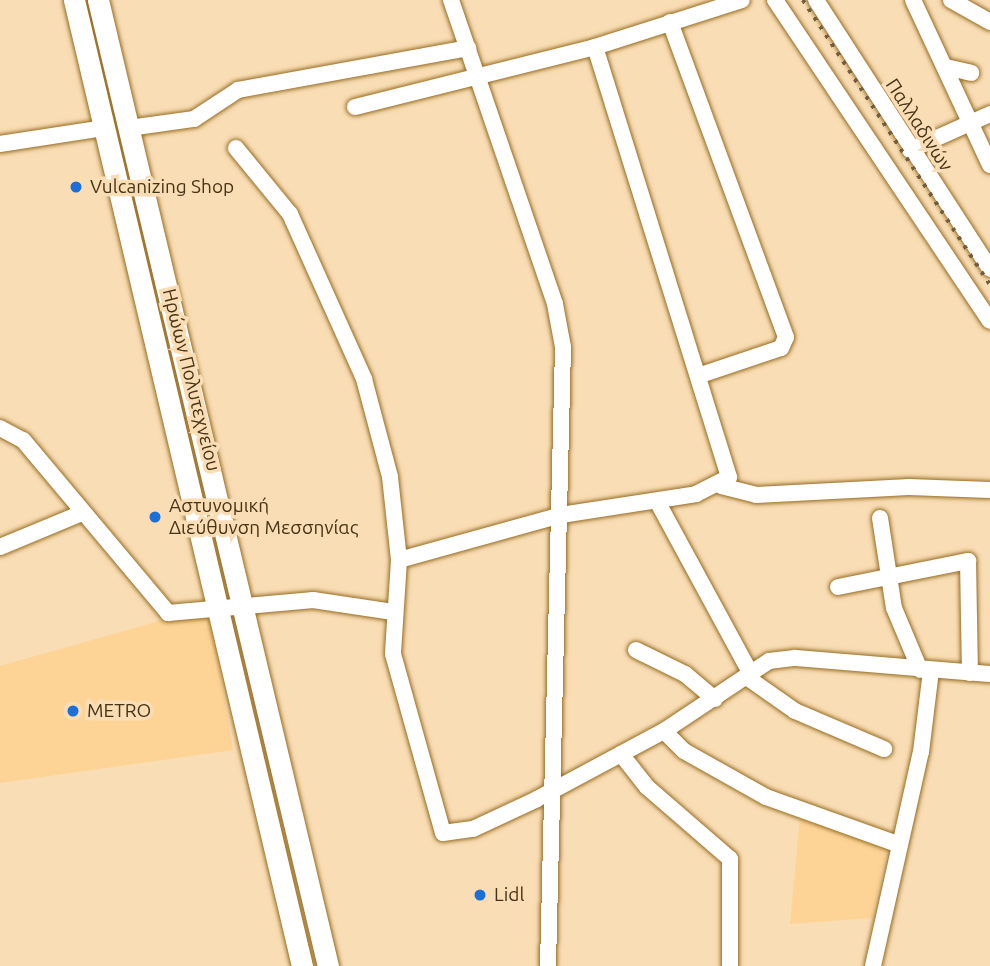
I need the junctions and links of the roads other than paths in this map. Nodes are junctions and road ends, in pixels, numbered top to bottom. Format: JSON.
{"nodes":[{"id":1,"x":75,"y":0,"type":"edge"},
{"id":2,"x":99,"y":0,"type":"edge"},
{"id":3,"x":451,"y":0,"type":"edge"},
{"id":4,"x":742,"y":0,"type":"edge"},
{"id":5,"x":775,"y":0,"type":"edge"},
{"id":6,"x":817,"y":0,"type":"edge"},
{"id":7,"x":951,"y":0,"type":"edge"},
{"id":8,"x":918,"y":2,"type":"edge"},
{"id":9,"x":670,"y":22,"type":"junction"},
{"id":10,"x":990,"y":22,"type":"edge"},
{"id":11,"x":594,"y":47,"type":"junction"},
{"id":12,"x":467,"y":48,"type":"junction"},
{"id":13,"x":946,"y":67,"type":"junction"},
{"id":14,"x":971,"y":73,"type":"dead end"},
{"id":15,"x":478,"y":75,"type":"junction"},
{"id":16,"x":355,"y":107,"type":"dead end"},
{"id":17,"x":990,"y":114,"type":"edge"},
{"id":18,"x":968,"y":119,"type":"junction"},
{"id":19,"x":105,"y":128,"type":"junction"},
{"id":20,"x":130,"y":128,"type":"junction"},
{"id":21,"x":0,"y":144,"type":"edge"},
{"id":22,"x":236,"y":148,"type":"dead end"},
{"id":23,"x":910,"y":150,"type":"junction"},
{"id":24,"x":990,"y":165,"type":"edge"},
{"id":25,"x":990,"y":269,"type":"edge"},
{"id":26,"x":990,"y":321,"type":"edge"},
{"id":27,"x":701,"y":375,"type":"junction"},
{"id":28,"x":0,"y":428,"type":"edge"},
{"id":29,"x":721,"y":485,"type":"junction"},
{"id":30,"x":990,"y":490,"type":"edge"},
{"id":31,"x":657,"y":501,"type":"junction"},
{"id":32,"x":82,"y":513,"type":"junction"},
{"id":33,"x":561,"y":515,"type":"junction"},
{"id":34,"x":880,"y":518,"type":"dead end"},
{"id":35,"x":0,"y":547,"type":"edge"},
{"id":36,"x":399,"y":560,"type":"junction"},
{"id":37,"x":888,"y":574,"type":"junction"},
{"id":38,"x":838,"y":587,"type":"dead end"},
{"id":39,"x":246,"y":610,"type":"junction"},
{"id":40,"x":220,"y":611,"type":"junction"},
{"id":41,"x":393,"y":612,"type":"junction"},
{"id":42,"x":636,"y":650,"type":"dead end"},
{"id":43,"x":926,"y":671,"type":"junction"},
{"id":44,"x":970,"y":673,"type":"junction"},
{"id":45,"x":990,"y":674,"type":"edge"},
{"id":46,"x":750,"y":676,"type":"junction"},
{"id":47,"x":715,"y":699,"type":"junction"},
{"id":48,"x":664,"y":731,"type":"junction"},
{"id":49,"x":884,"y":749,"type":"dead end"},
{"id":50,"x":621,"y":754,"type":"junction"},
{"id":51,"x":554,"y":790,"type":"junction"},
{"id":52,"x":900,"y":845,"type":"junction"},
{"id":53,"x":302,"y":966,"type":"edge"},
{"id":54,"x":328,"y":966,"type":"edge"},
{"id":55,"x":548,"y":966,"type":"edge"},
{"id":56,"x":730,"y":966,"type":"edge"},
{"id":57,"x":873,"y":966,"type":"edge"}],
"edges":[{"from":1,"to":19,"type":"main road","name":"Ηρώων Πολυτεχνείου"},
{"from":2,"to":20,"type":"main road","name":"Ηρώων Πολυτεχνείου"},
{"from":3,"to":12,"type":"street"},
{"from":4,"to":9,"type":"street"},
{"from":5,"to":26,"type":"street"},
{"from":6,"to":23,"type":"street","name":"Παλλαδινών"},
{"from":7,"to":10,"type":"street"},
{"from":8,"to":13,"type":"street"},
{"from":9,"to":11,"type":"street"},
{"from":9,"to":27,"type":"street"},
{"from":11,"to":15,"type":"street"},
{"from":11,"to":27,"type":"street"},
{"from":12,"to":15,"type":"street"},
{"from":12,"to":20,"type":"street"},
{"from":13,"to":14,"type":"street"},
{"from":13,"to":18,"type":"street"},
{"from":15,"to":16,"type":"street"},
{"from":15,"to":33,"type":"street"},
{"from":17,"to":18,"type":"street"},
{"from":18,"to":23,"type":"street"},
{"from":18,"to":24,"type":"street"},
{"from":19,"to":21,"type":"street"},
{"from":19,"to":40,"type":"main road","name":"Ηρώων Πολυτεχνείου"},
{"from":20,"to":39,"type":"main road","name":"Ηρώων Πολυτεχνείου"},
{"from":22,"to":36,"type":"street"},
{"from":23,"to":25,"type":"street","name":"Παλλαδινών"},
{"from":27,"to":29,"type":"street"},
{"from":28,"to":32,"type":"street"},
{"from":29,"to":30,"type":"street"},
{"from":29,"to":31,"type":"street"},
{"from":31,"to":33,"type":"street"},
{"from":31,"to":46,"type":"street"},
{"from":32,"to":35,"type":"street"},
{"from":32,"to":40,"type":"street"},
{"from":33,"to":36,"type":"street"},
{"from":33,"to":51,"type":"street"},
{"from":34,"to":37,"type":"street"},
{"from":36,"to":41,"type":"street"},
{"from":37,"to":38,"type":"street"},
{"from":37,"to":43,"type":"street"},
{"from":37,"to":44,"type":"street"},
{"from":39,"to":40,"type":"street"},
{"from":39,"to":41,"type":"street"},
{"from":39,"to":54,"type":"main road","name":"Ηρώων Πολυτεχνείου"},
{"from":40,"to":53,"type":"main road","name":"Ηρώων Πολυτεχνείου"},
{"from":41,"to":51,"type":"street"},
{"from":42,"to":47,"type":"street"},
{"from":43,"to":44,"type":"street"},
{"from":43,"to":46,"type":"street"},
{"from":43,"to":52,"type":"street"},
{"from":44,"to":45,"type":"street"},
{"from":46,"to":47,"type":"street"},
{"from":46,"to":49,"type":"street"},
{"from":47,"to":48,"type":"street"},
{"from":48,"to":50,"type":"street"},
{"from":48,"to":52,"type":"street"},
{"from":50,"to":51,"type":"street"},
{"from":50,"to":56,"type":"street"},
{"from":51,"to":55,"type":"street"},
{"from":52,"to":57,"type":"street"}]}
